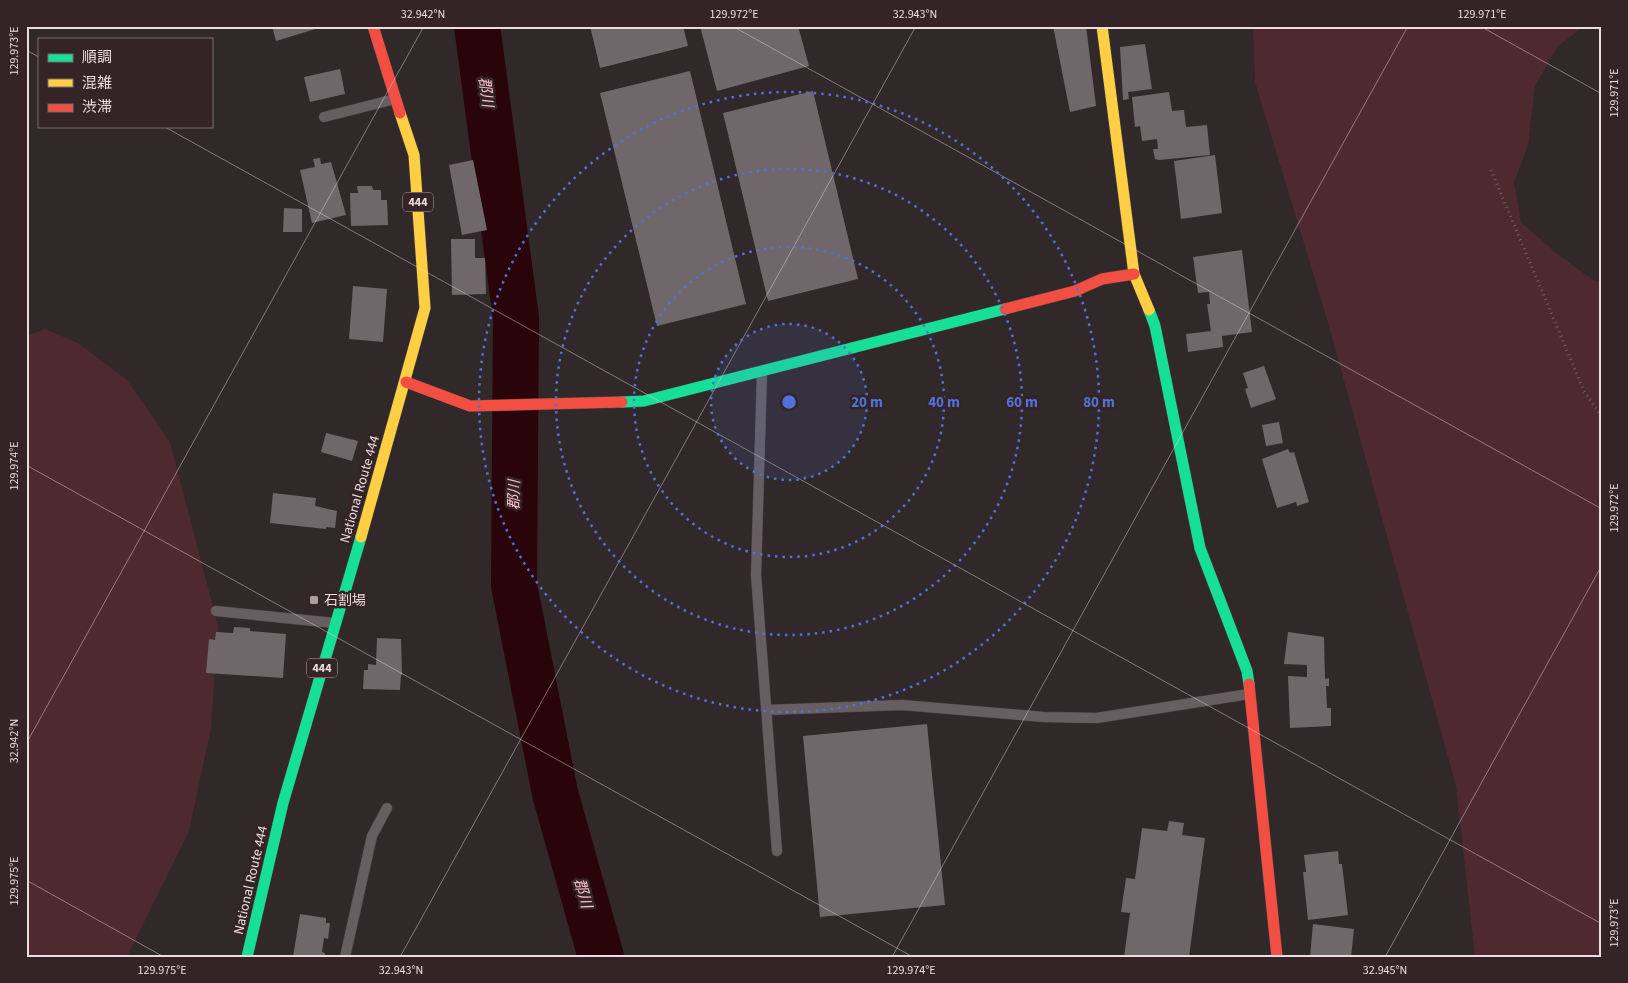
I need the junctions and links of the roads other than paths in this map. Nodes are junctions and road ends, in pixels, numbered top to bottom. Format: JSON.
{"nodes":[{"id":1,"x":373,"y":26,"type":"edge"},
{"id":2,"x":1102,"y":26,"type":"edge"},
{"id":3,"x":396,"y":99,"type":"junction"},
{"id":4,"x":324,"y":117,"type":"dead end"},
{"id":5,"x":1134,"y":274,"type":"junction"},
{"id":6,"x":762,"y":370,"type":"junction"},
{"id":7,"x":406,"y":382,"type":"junction"},
{"id":8,"x":216,"y":611,"type":"dead end"},
{"id":9,"x":334,"y":623,"type":"junction"},
{"id":10,"x":1250,"y":693,"type":"junction"},
{"id":11,"x":766,"y":710,"type":"junction"},
{"id":12,"x":386,"y":808,"type":"dead end"},
{"id":13,"x":777,"y":851,"type":"dead end"},
{"id":14,"x":247,"y":957,"type":"edge"},
{"id":15,"x":345,"y":957,"type":"edge"},
{"id":16,"x":1277,"y":957,"type":"edge"}],
"edges":[{"from":1,"to":3,"type":"main road","name":"National Route 444","number":"444"},
{"from":2,"to":5,"type":"main road"},
{"from":3,"to":4,"type":"lane"},
{"from":3,"to":7,"type":"main road","name":"National Route 444","number":"444"},
{"from":5,"to":6,"type":"main road"},
{"from":5,"to":10,"type":"main road"},
{"from":6,"to":7,"type":"main road"},
{"from":6,"to":11,"type":"lane"},
{"from":7,"to":9,"type":"main road","name":"National Route 444","number":"444"},
{"from":8,"to":9,"type":"lane"},
{"from":9,"to":14,"type":"main road","name":"National Route 444","number":"444"},
{"from":10,"to":11,"type":"lane"},
{"from":10,"to":16,"type":"main road"},
{"from":11,"to":13,"type":"lane"},
{"from":12,"to":15,"type":"lane"}]}
